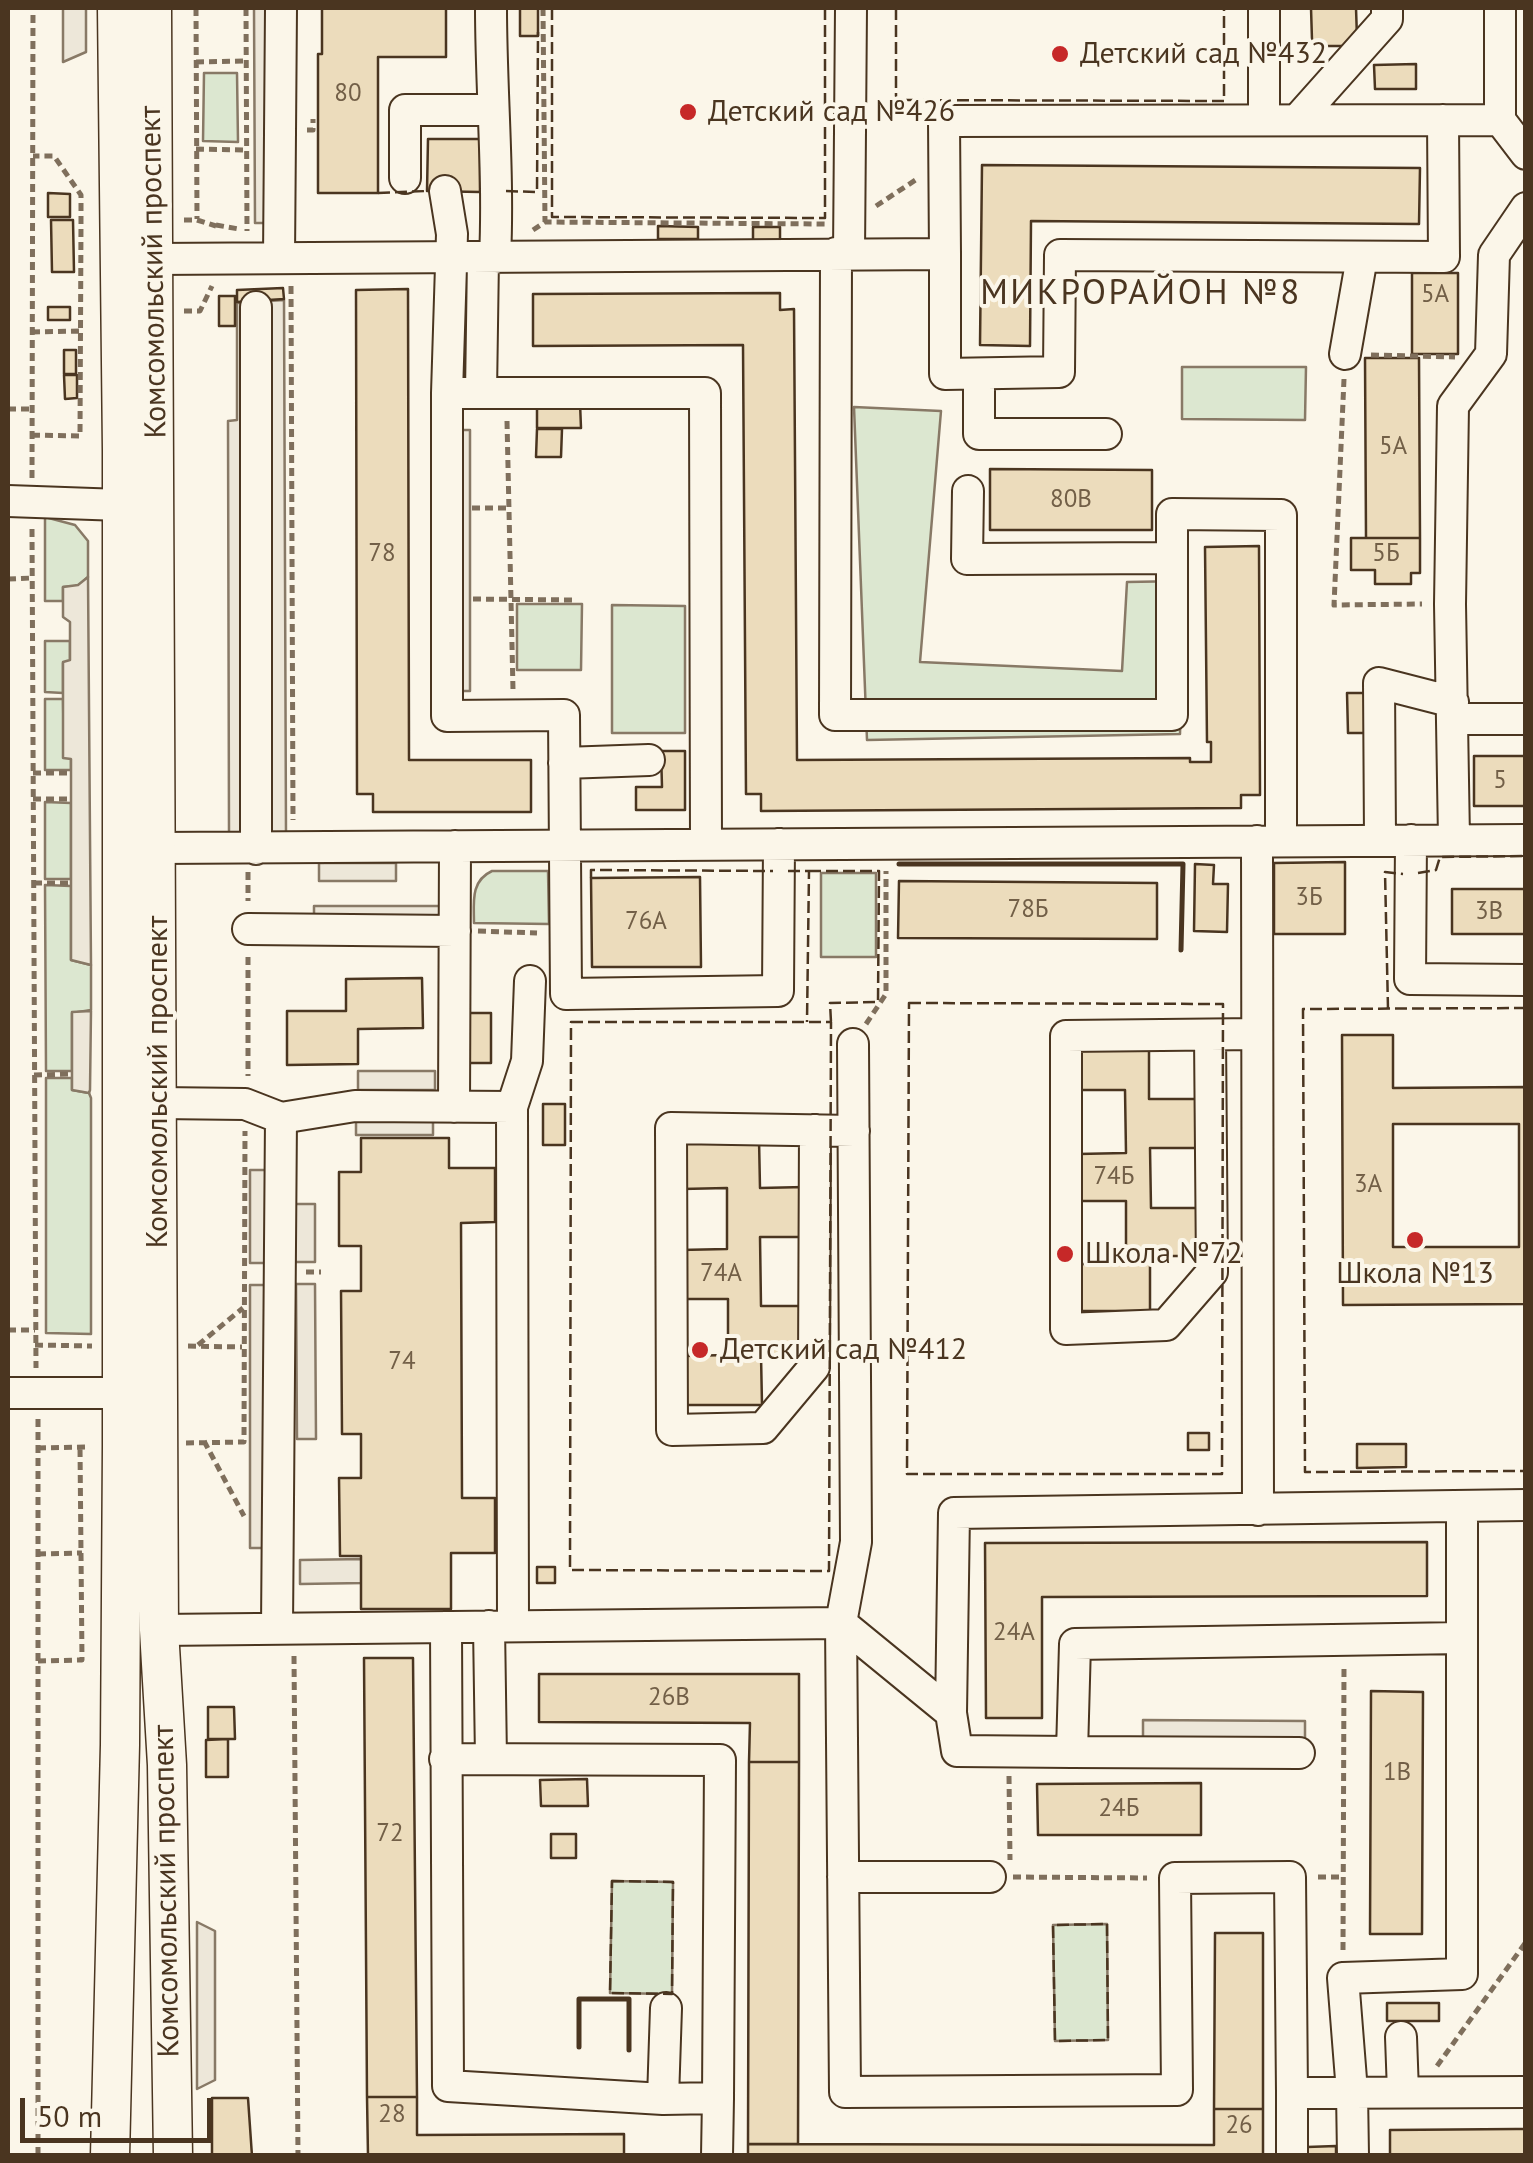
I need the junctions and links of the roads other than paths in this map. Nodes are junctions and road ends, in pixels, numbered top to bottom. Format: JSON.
{"nodes":[{"id":1,"x":117,"y":8,"type":"edge"},
{"id":2,"x":140,"y":8,"type":"edge"},
{"id":3,"x":152,"y":8,"type":"edge"},
{"id":4,"x":280,"y":8,"type":"edge"},
{"id":5,"x":491,"y":8,"type":"edge"},
{"id":6,"x":851,"y":8,"type":"edge"},
{"id":7,"x":1264,"y":8,"type":"edge"},
{"id":8,"x":1387,"y":8,"type":"edge"},
{"id":9,"x":1500,"y":8,"type":"edge"},
{"id":10,"x":152,"y":60,"type":"junction"},
{"id":11,"x":1509,"y":104,"type":"edge"},
{"id":12,"x":491,"y":110,"type":"junction"},
{"id":13,"x":1264,"y":120,"type":"junction"},
{"id":14,"x":1297,"y":120,"type":"junction"},
{"id":15,"x":1444,"y":120,"type":"junction"},
{"id":16,"x":1526,"y":154,"type":"edge"},
{"id":17,"x":404,"y":178,"type":"dead end"},
{"id":18,"x":456,"y":191,"type":"dead end"},
{"id":19,"x":1526,"y":208,"type":"edge"},
{"id":20,"x":844,"y":243,"type":"junction"},
{"id":21,"x":283,"y":250,"type":"junction"},
{"id":22,"x":478,"y":253,"type":"junction"},
{"id":23,"x":945,"y":254,"type":"junction"},
{"id":24,"x":1362,"y":257,"type":"junction"},
{"id":25,"x":137,"y":259,"type":"junction"},
{"id":26,"x":256,"y":308,"type":"dead end"},
{"id":27,"x":1345,"y":354,"type":"road end"},
{"id":28,"x":979,"y":374,"type":"junction"},
{"id":29,"x":447,"y":393,"type":"junction"},
{"id":30,"x":494,"y":393,"type":"junction"},
{"id":31,"x":1106,"y":434,"type":"dead end"},
{"id":32,"x":122,"y":450,"type":"junction"},
{"id":33,"x":968,"y":491,"type":"dead end"},
{"id":34,"x":20,"y":502,"type":"edge"},
{"id":35,"x":121,"y":505,"type":"junction"},
{"id":36,"x":1172,"y":558,"type":"junction"},
{"id":37,"x":156,"y":693,"type":"junction"},
{"id":38,"x":1453,"y":711,"type":"junction"},
{"id":39,"x":1526,"y":719,"type":"edge"},
{"id":40,"x":649,"y":760,"type":"dead end"},
{"id":41,"x":564,"y":764,"type":"junction"},
{"id":42,"x":1380,"y":839,"type":"junction"},
{"id":43,"x":1454,"y":839,"type":"junction"},
{"id":44,"x":1269,"y":840,"type":"junction"},
{"id":45,"x":1411,"y":840,"type":"junction"},
{"id":46,"x":1526,"y":840,"type":"edge"},
{"id":47,"x":779,"y":844,"type":"junction"},
{"id":48,"x":706,"y":845,"type":"junction"},
{"id":49,"x":455,"y":846,"type":"junction"},
{"id":50,"x":564,"y":846,"type":"junction"},
{"id":51,"x":158,"y":848,"type":"junction"},
{"id":52,"x":252,"y":849,"type":"junction"},
{"id":53,"x":248,"y":929,"type":"road end"},
{"id":54,"x":454,"y":931,"type":"junction"},
{"id":55,"x":1526,"y":980,"type":"edge"},
{"id":56,"x":530,"y":982,"type":"dead end"},
{"id":57,"x":1257,"y":1034,"type":"junction"},
{"id":58,"x":1210,"y":1035,"type":"junction"},
{"id":59,"x":854,"y":1044,"type":"road end"},
{"id":60,"x":159,"y":1103,"type":"junction"},
{"id":61,"x":454,"y":1107,"type":"junction"},
{"id":62,"x":512,"y":1107,"type":"junction"},
{"id":63,"x":280,"y":1118,"type":"junction"},
{"id":64,"x":816,"y":1130,"type":"junction"},
{"id":65,"x":854,"y":1131,"type":"junction"},
{"id":66,"x":121,"y":1234,"type":"junction"},
{"id":67,"x":158,"y":1294,"type":"junction"},
{"id":68,"x":23,"y":1393,"type":"edge"},
{"id":69,"x":140,"y":1393,"type":"junction"},
{"id":70,"x":1526,"y":1506,"type":"edge"},
{"id":71,"x":1462,"y":1508,"type":"junction"},
{"id":72,"x":1258,"y":1510,"type":"junction"},
{"id":73,"x":841,"y":1624,"type":"junction"},
{"id":74,"x":501,"y":1626,"type":"junction"},
{"id":75,"x":446,"y":1627,"type":"junction"},
{"id":76,"x":285,"y":1628,"type":"junction"},
{"id":77,"x":159,"y":1630,"type":"junction"},
{"id":78,"x":1462,"y":1638,"type":"junction"},
{"id":79,"x":951,"y":1713,"type":"junction"},
{"id":80,"x":120,"y":1745,"type":"junction"},
{"id":81,"x":1072,"y":1752,"type":"junction"},
{"id":82,"x":1299,"y":1753,"type":"dead end"},
{"id":83,"x":445,"y":1760,"type":"junction"},
{"id":84,"x":491,"y":1760,"type":"junction"},
{"id":85,"x":167,"y":1826,"type":"junction"},
{"id":86,"x":844,"y":1877,"type":"junction"},
{"id":87,"x":990,"y":1877,"type":"dead end"},
{"id":88,"x":666,"y":2008,"type":"dead end"},
{"id":89,"x":1401,"y":2037,"type":"dead end"},
{"id":90,"x":1352,"y":2092,"type":"junction"},
{"id":91,"x":1411,"y":2092,"type":"junction"},
{"id":92,"x":1526,"y":2092,"type":"edge"},
{"id":93,"x":1292,"y":2093,"type":"junction"},
{"id":94,"x":718,"y":2098,"type":"junction"},
{"id":95,"x":664,"y":2099,"type":"junction"},
{"id":96,"x":110,"y":2156,"type":"edge"},
{"id":97,"x":173,"y":2156,"type":"edge"},
{"id":98,"x":717,"y":2156,"type":"edge"},
{"id":99,"x":1292,"y":2156,"type":"edge"},
{"id":100,"x":1352,"y":2156,"type":"edge"}],
"edges":[{"from":1,"to":25,"type":"main road","name":"Комсомольский проспект"},
{"from":2,"to":10,"type":"main road"},
{"from":3,"to":10,"type":"main road","name":"Комсомольский проспект"},
{"from":4,"to":21,"type":"lane"},
{"from":5,"to":12,"type":"lane"},
{"from":6,"to":20,"type":"lane"},
{"from":7,"to":13,"type":"lane"},
{"from":8,"to":14,"type":"lane"},
{"from":9,"to":11,"type":"lane"},
{"from":10,"to":25,"type":"main road","name":"Комсомольский проспект"},
{"from":11,"to":15,"type":"lane"},
{"from":11,"to":16,"type":"lane"},
{"from":12,"to":17,"type":"lane"},
{"from":12,"to":22,"type":"lane"},
{"from":13,"to":14,"type":"lane"},
{"from":13,"to":23,"type":"lane"},
{"from":14,"to":15,"type":"lane"},
{"from":15,"to":24,"type":"lane"},
{"from":18,"to":22,"type":"lane"},
{"from":19,"to":38,"type":"lane"},
{"from":20,"to":22,"type":"lane"},
{"from":20,"to":23,"type":"lane"},
{"from":20,"to":36,"type":"lane"},
{"from":21,"to":22,"type":"lane"},
{"from":21,"to":25,"type":"lane"},
{"from":22,"to":29,"type":"lane"},
{"from":22,"to":30,"type":"lane"},
{"from":23,"to":28,"type":"lane"},
{"from":24,"to":27,"type":"lane"},
{"from":24,"to":28,"type":"lane"},
{"from":25,"to":32,"type":"main road","name":"Комсомольский проспект"},
{"from":25,"to":37,"type":"main road","name":"Комсомольский проспект"},
{"from":26,"to":52,"type":"lane"},
{"from":28,"to":31,"type":"lane"},
{"from":29,"to":30,"type":"lane"},
{"from":29,"to":41,"type":"lane"},
{"from":30,"to":48,"type":"lane"},
{"from":32,"to":35,"type":"main road","name":"Комсомольский проспект"},
{"from":32,"to":37,"type":"main road"},
{"from":33,"to":36,"type":"lane"},
{"from":34,"to":35,"type":"lane"},
{"from":35,"to":66,"type":"main road","name":"Комсомольский проспект"},
{"from":36,"to":44,"type":"lane"},
{"from":37,"to":51,"type":"main road","name":"Комсомольский проспект"},
{"from":38,"to":39,"type":"lane"},
{"from":38,"to":42,"type":"lane"},
{"from":38,"to":43,"type":"lane"},
{"from":40,"to":41,"type":"lane"},
{"from":41,"to":50,"type":"lane"},
{"from":42,"to":44,"type":"lane"},
{"from":42,"to":45,"type":"lane"},
{"from":43,"to":45,"type":"lane"},
{"from":43,"to":46,"type":"lane"},
{"from":44,"to":47,"type":"lane"},
{"from":44,"to":57,"type":"lane"},
{"from":45,"to":55,"type":"lane"},
{"from":47,"to":48,"type":"lane"},
{"from":47,"to":50,"type":"lane"},
{"from":48,"to":50,"type":"lane"},
{"from":49,"to":50,"type":"lane"},
{"from":49,"to":52,"type":"lane"},
{"from":49,"to":54,"type":"lane"},
{"from":51,"to":52,"type":"lane"},
{"from":51,"to":60,"type":"main road","name":"Комсомольский проспект"},
{"from":53,"to":54,"type":"lane"},
{"from":54,"to":61,"type":"lane"},
{"from":56,"to":62,"type":"lane"},
{"from":57,"to":58,"type":"lane"},
{"from":57,"to":72,"type":"lane"},
{"from":58,"to":58,"type":"lane"},
{"from":59,"to":65,"type":"lane"},
{"from":60,"to":63,"type":"lane"},
{"from":60,"to":67,"type":"main road","name":"Комсомольский проспект"},
{"from":61,"to":62,"type":"lane"},
{"from":61,"to":63,"type":"lane"},
{"from":62,"to":74,"type":"lane"},
{"from":63,"to":76,"type":"lane"},
{"from":64,"to":64,"type":"lane"},
{"from":64,"to":65,"type":"lane"},
{"from":65,"to":73,"type":"lane"},
{"from":66,"to":67,"type":"main road"},
{"from":66,"to":69,"type":"main road","name":"Комсомольский проспект"},
{"from":67,"to":69,"type":"main road","name":"Комсомольский проспект"},
{"from":68,"to":69,"type":"lane"},
{"from":69,"to":77,"type":"main road","name":"Комсомольский проспект"},
{"from":69,"to":80,"type":"main road","name":"Комсомольский проспект"},
{"from":70,"to":71,"type":"lane"},
{"from":71,"to":72,"type":"lane"},
{"from":71,"to":78,"type":"lane"},
{"from":72,"to":79,"type":"lane"},
{"from":73,"to":74,"type":"lane"},
{"from":73,"to":79,"type":"lane"},
{"from":73,"to":86,"type":"lane"},
{"from":74,"to":75,"type":"lane"},
{"from":74,"to":84,"type":"lane"},
{"from":75,"to":76,"type":"lane"},
{"from":75,"to":83,"type":"lane"},
{"from":76,"to":77,"type":"lane"},
{"from":77,"to":85,"type":"main road","name":"Комсомольский проспект"},
{"from":78,"to":81,"type":"lane"},
{"from":78,"to":90,"type":"lane"},
{"from":79,"to":81,"type":"lane"},
{"from":80,"to":85,"type":"main road"},
{"from":80,"to":96,"type":"main road","name":"Комсомольский проспект"},
{"from":81,"to":82,"type":"lane"},
{"from":83,"to":84,"type":"lane"},
{"from":83,"to":95,"type":"lane"},
{"from":84,"to":94,"type":"lane"},
{"from":85,"to":97,"type":"main road","name":"Комсомольский проспект"},
{"from":86,"to":87,"type":"lane"},
{"from":86,"to":93,"type":"lane"},
{"from":88,"to":95,"type":"lane"},
{"from":89,"to":91,"type":"lane"},
{"from":90,"to":91,"type":"lane"},
{"from":90,"to":93,"type":"lane"},
{"from":90,"to":100,"type":"lane"},
{"from":91,"to":92,"type":"lane"},
{"from":93,"to":99,"type":"lane"},
{"from":94,"to":95,"type":"lane"},
{"from":94,"to":98,"type":"lane"}]}
